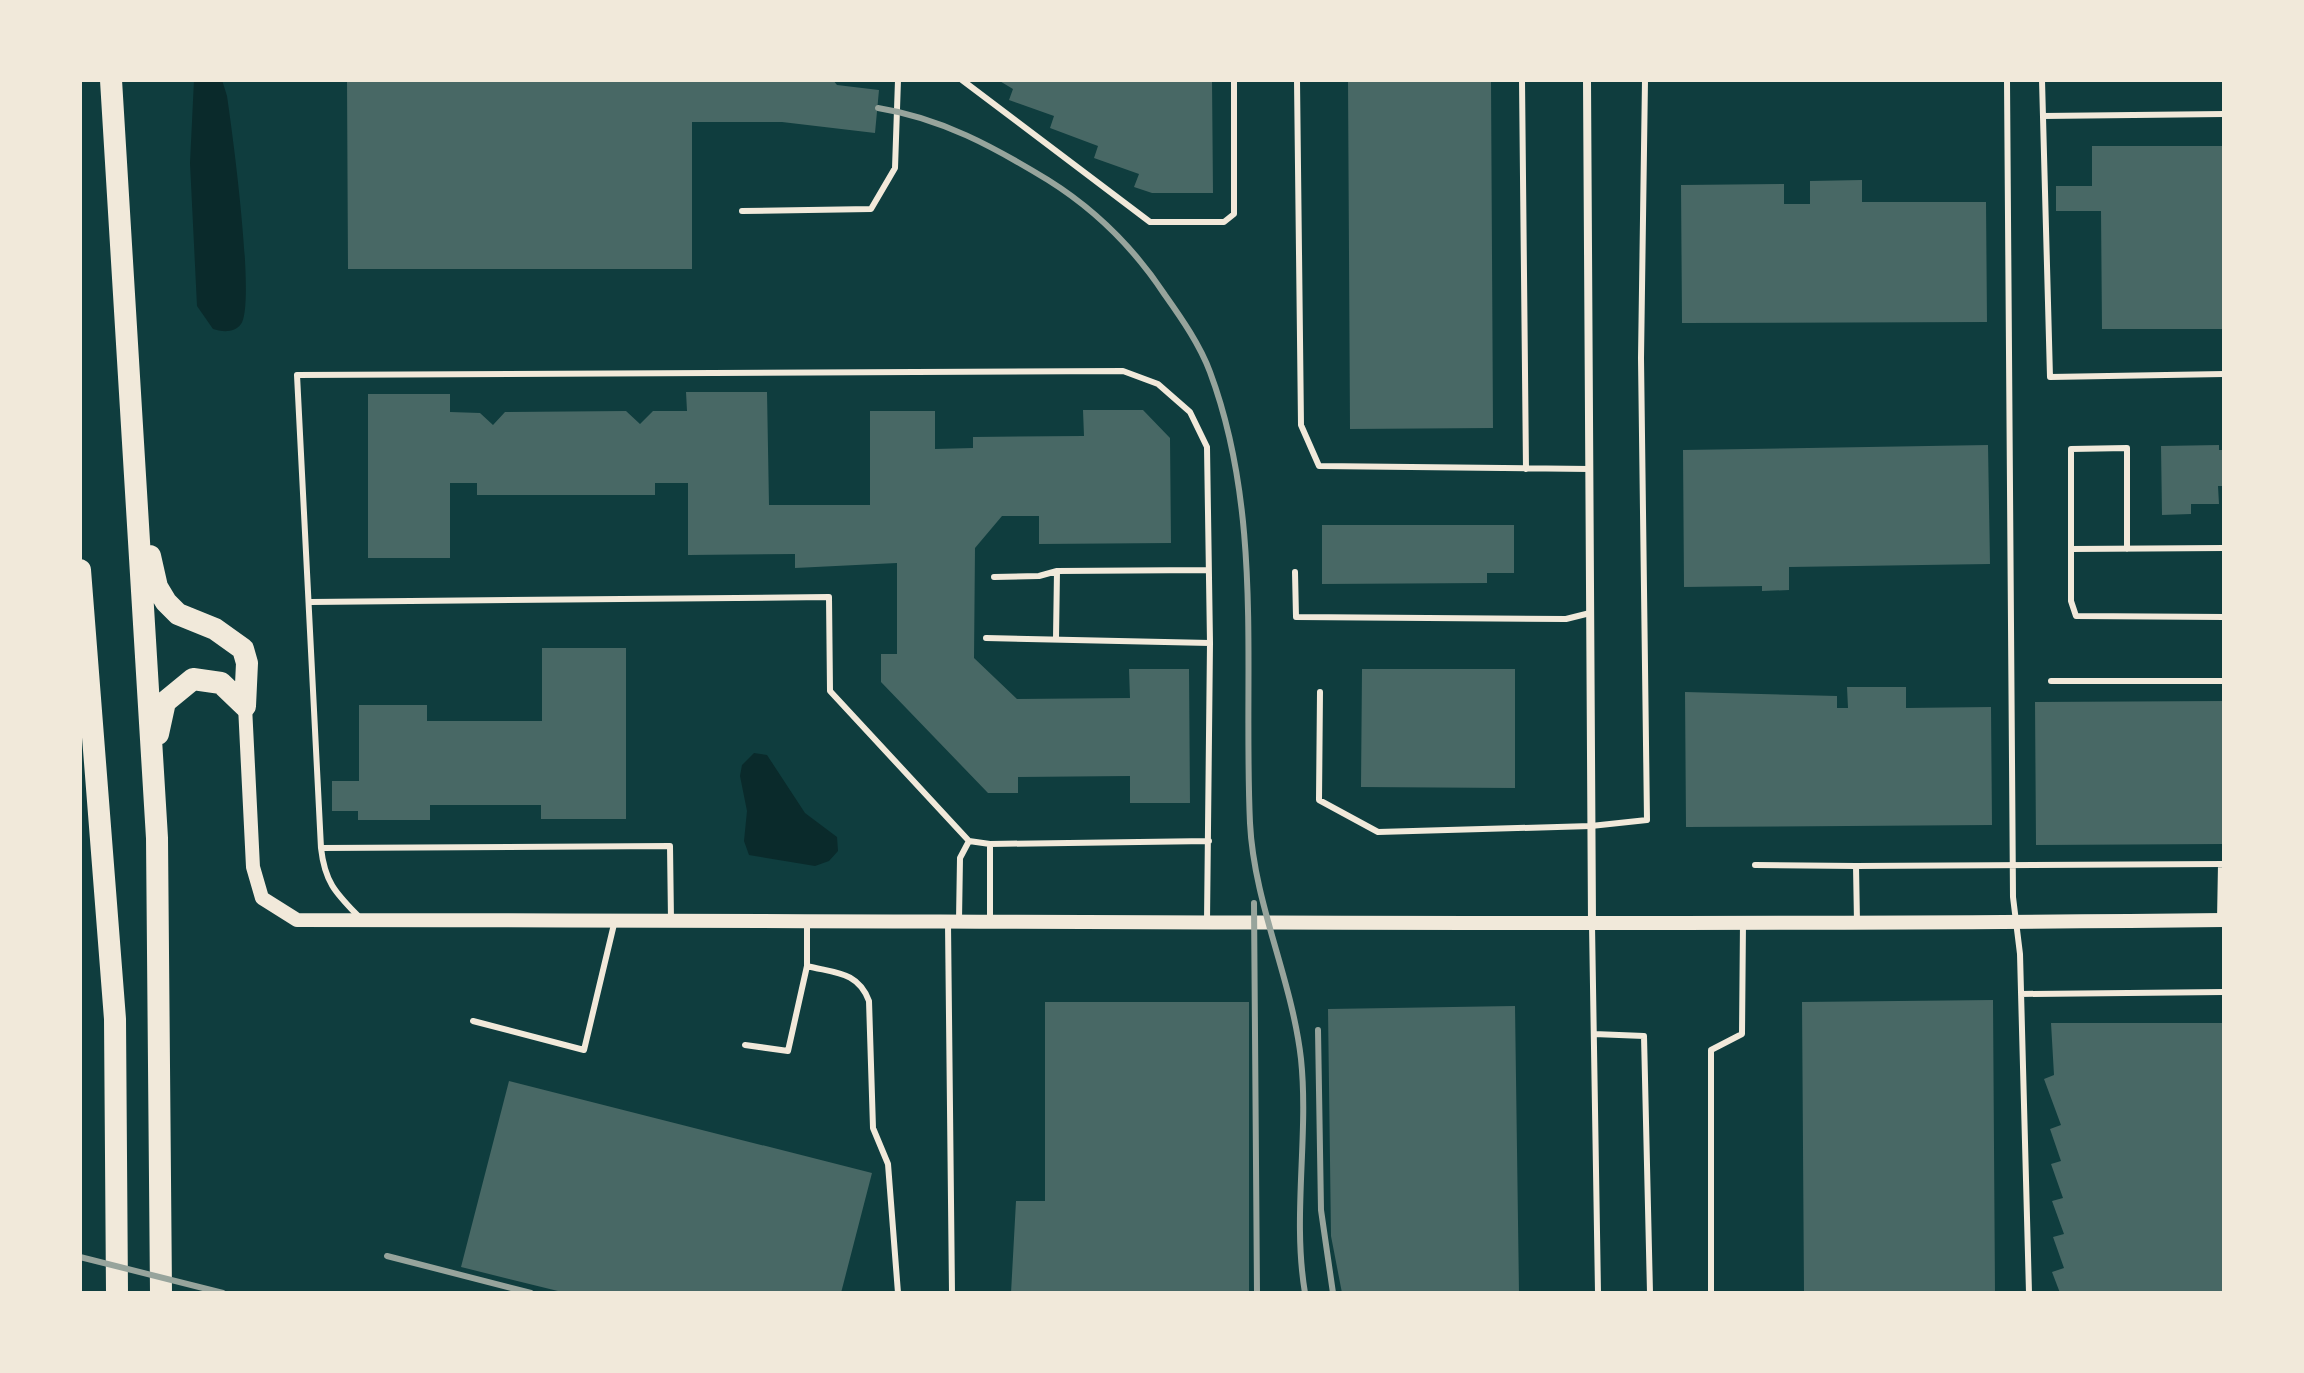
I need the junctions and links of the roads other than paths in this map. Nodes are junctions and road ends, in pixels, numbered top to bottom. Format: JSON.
{"nodes":[{"id":1,"x":111,"y":80,"type":"edge"},
{"id":2,"x":898,"y":80,"type":"edge"},
{"id":3,"x":962,"y":80,"type":"edge"},
{"id":4,"x":1234,"y":80,"type":"edge"},
{"id":5,"x":1297,"y":80,"type":"edge"},
{"id":6,"x":1522,"y":80,"type":"edge"},
{"id":7,"x":1587,"y":80,"type":"edge"},
{"id":8,"x":1645,"y":80,"type":"edge"},
{"id":9,"x":2007,"y":80,"type":"edge"},
{"id":10,"x":2042,"y":80,"type":"edge"},
{"id":11,"x":2224,"y":114,"type":"edge"},
{"id":12,"x":2043,"y":116,"type":"junction"},
{"id":13,"x":742,"y":211,"type":"dead end"},
{"id":14,"x":2224,"y":374,"type":"edge"},
{"id":15,"x":1526,"y":469,"type":"junction"},
{"id":16,"x":1590,"y":469,"type":"junction"},
{"id":17,"x":135,"y":494,"type":"junction"},
{"id":18,"x":2224,"y":548,"type":"edge"},
{"id":19,"x":2071,"y":549,"type":"junction"},
{"id":20,"x":2127,"y":549,"type":"junction"},
{"id":21,"x":80,"y":570,"type":"edge"},
{"id":22,"x":1207,"y":570,"type":"junction"},
{"id":23,"x":1057,"y":571,"type":"junction"},
{"id":24,"x":1295,"y":572,"type":"dead end"},
{"id":25,"x":994,"y":577,"type":"dead end"},
{"id":26,"x":310,"y":602,"type":"junction"},
{"id":27,"x":1590,"y":613,"type":"junction"},
{"id":28,"x":2224,"y":617,"type":"edge"},
{"id":29,"x":986,"y":638,"type":"dead end"},
{"id":30,"x":1056,"y":638,"type":"junction"},
{"id":31,"x":1210,"y":643,"type":"junction"},
{"id":32,"x":2051,"y":681,"type":"dead end"},
{"id":33,"x":2224,"y":681,"type":"edge"},
{"id":34,"x":1320,"y":692,"type":"dead end"},
{"id":35,"x":245,"y":706,"type":"junction"},
{"id":36,"x":152,"y":757,"type":"junction"},
{"id":37,"x":1591,"y":826,"type":"junction"},
{"id":38,"x":969,"y":841,"type":"junction"},
{"id":39,"x":1209,"y":841,"type":"junction"},
{"id":40,"x":990,"y":844,"type":"junction"},
{"id":41,"x":321,"y":848,"type":"junction"},
{"id":42,"x":2013,"y":864,"type":"junction"},
{"id":43,"x":2222,"y":864,"type":"edge"},
{"id":44,"x":1755,"y":865,"type":"dead end"},
{"id":45,"x":1856,"y":866,"type":"junction"},
{"id":46,"x":362,"y":920,"type":"junction"},
{"id":47,"x":615,"y":920,"type":"junction"},
{"id":48,"x":671,"y":920,"type":"junction"},
{"id":49,"x":807,"y":920,"type":"junction"},
{"id":50,"x":953,"y":920,"type":"junction"},
{"id":51,"x":2222,"y":920,"type":"edge"},
{"id":52,"x":990,"y":921,"type":"junction"},
{"id":53,"x":1743,"y":922,"type":"junction"},
{"id":54,"x":1857,"y":922,"type":"junction"},
{"id":55,"x":2016,"y":922,"type":"junction"},
{"id":56,"x":1207,"y":923,"type":"junction"},
{"id":57,"x":1592,"y":923,"type":"junction"},
{"id":58,"x":807,"y":966,"type":"junction"},
{"id":59,"x":2224,"y":992,"type":"edge"},
{"id":60,"x":2021,"y":994,"type":"junction"},
{"id":61,"x":473,"y":1021,"type":"dead end"},
{"id":62,"x":1594,"y":1034,"type":"junction"},
{"id":63,"x":745,"y":1045,"type":"dead end"},
{"id":64,"x":117,"y":1293,"type":"edge"},
{"id":65,"x":161,"y":1293,"type":"edge"},
{"id":66,"x":898,"y":1293,"type":"edge"},
{"id":67,"x":952,"y":1293,"type":"edge"},
{"id":68,"x":1598,"y":1293,"type":"edge"},
{"id":69,"x":1650,"y":1293,"type":"edge"},
{"id":70,"x":1711,"y":1293,"type":"edge"},
{"id":71,"x":2029,"y":1293,"type":"edge"}],
"edges":[{"from":1,"to":17,"type":"highway"},
{"from":2,"to":13,"type":"lane"},
{"from":3,"to":4,"type":"lane"},
{"from":5,"to":15,"type":"lane"},
{"from":6,"to":15,"type":"lane"},
{"from":7,"to":16,"type":"street"},
{"from":8,"to":37,"type":"lane"},
{"from":9,"to":42,"type":"lane"},
{"from":10,"to":12,"type":"lane"},
{"from":11,"to":12,"type":"lane"},
{"from":12,"to":14,"type":"lane"},
{"from":15,"to":16,"type":"lane"},
{"from":16,"to":27,"type":"street"},
{"from":17,"to":35,"type":"highway"},
{"from":17,"to":36,"type":"highway"},
{"from":18,"to":20,"type":"lane"},
{"from":19,"to":20,"type":"lane"},
{"from":19,"to":20,"type":"lane"},
{"from":19,"to":28,"type":"lane"},
{"from":21,"to":64,"type":"highway"},
{"from":22,"to":23,"type":"lane"},
{"from":22,"to":26,"type":"lane"},
{"from":22,"to":31,"type":"lane"},
{"from":23,"to":25,"type":"lane"},
{"from":23,"to":30,"type":"lane"},
{"from":24,"to":27,"type":"lane"},
{"from":26,"to":38,"type":"lane"},
{"from":26,"to":41,"type":"lane"},
{"from":27,"to":37,"type":"street"},
{"from":29,"to":30,"type":"lane"},
{"from":30,"to":31,"type":"lane"},
{"from":31,"to":39,"type":"lane"},
{"from":32,"to":33,"type":"lane"},
{"from":34,"to":37,"type":"lane"},
{"from":35,"to":36,"type":"highway"},
{"from":35,"to":46,"type":"street"},
{"from":36,"to":65,"type":"highway"},
{"from":37,"to":57,"type":"street"},
{"from":38,"to":40,"type":"lane"},
{"from":38,"to":50,"type":"lane"},
{"from":39,"to":40,"type":"lane"},
{"from":39,"to":56,"type":"lane"},
{"from":40,"to":52,"type":"lane"},
{"from":41,"to":46,"type":"lane"},
{"from":41,"to":48,"type":"lane"},
{"from":42,"to":43,"type":"lane"},
{"from":42,"to":45,"type":"lane"},
{"from":42,"to":55,"type":"lane"},
{"from":43,"to":51,"type":"lane"},
{"from":44,"to":45,"type":"lane"},
{"from":45,"to":54,"type":"lane"},
{"from":46,"to":47,"type":"street"},
{"from":47,"to":48,"type":"street"},
{"from":47,"to":61,"type":"lane"},
{"from":48,"to":49,"type":"street"},
{"from":49,"to":50,"type":"street"},
{"from":49,"to":58,"type":"lane"},
{"from":50,"to":52,"type":"street"},
{"from":50,"to":67,"type":"lane"},
{"from":51,"to":55,"type":"street"},
{"from":52,"to":56,"type":"street"},
{"from":53,"to":54,"type":"street"},
{"from":53,"to":57,"type":"street"},
{"from":53,"to":70,"type":"lane"},
{"from":54,"to":55,"type":"street"},
{"from":55,"to":60,"type":"lane"},
{"from":56,"to":57,"type":"street"},
{"from":57,"to":62,"type":"lane"},
{"from":58,"to":63,"type":"lane"},
{"from":58,"to":66,"type":"lane"},
{"from":59,"to":60,"type":"lane"},
{"from":60,"to":71,"type":"lane"},
{"from":62,"to":68,"type":"lane"},
{"from":62,"to":69,"type":"lane"}]}
